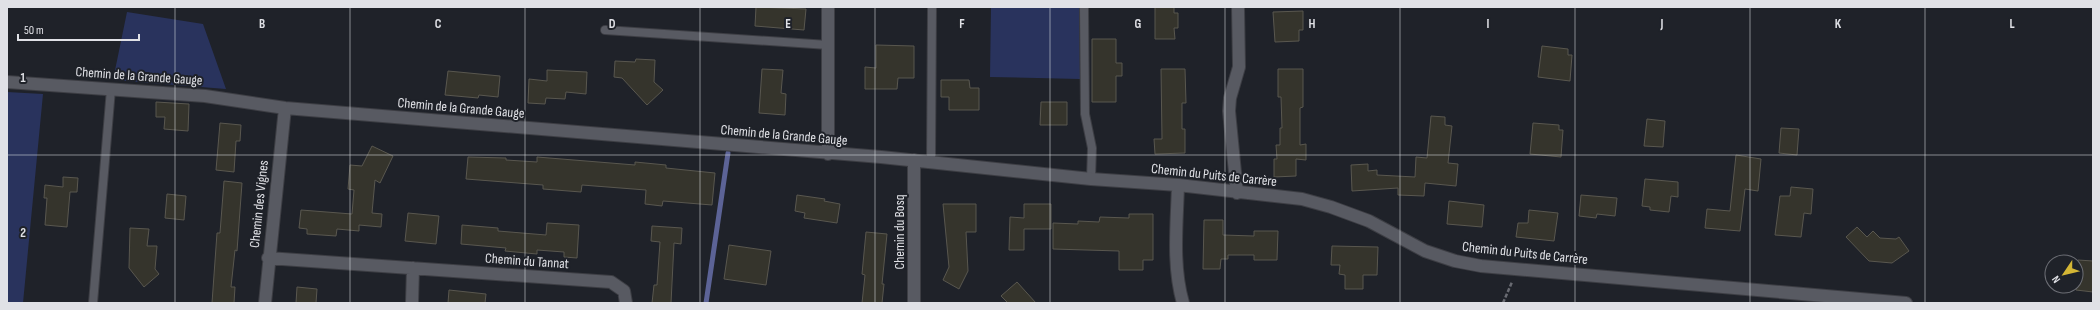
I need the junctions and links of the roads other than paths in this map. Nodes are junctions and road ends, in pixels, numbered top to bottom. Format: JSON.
{"nodes":[{"id":1,"x":828,"y":7,"type":"edge"},
{"id":2,"x":932,"y":7,"type":"edge"},
{"id":3,"x":1084,"y":7,"type":"edge"},
{"id":4,"x":1238,"y":7,"type":"edge"},
{"id":5,"x":605,"y":30,"type":"dead end"},
{"id":6,"x":828,"y":46,"type":"junction"},
{"id":7,"x":7,"y":82,"type":"edge"},
{"id":8,"x":111,"y":89,"type":"junction"},
{"id":9,"x":285,"y":108,"type":"junction"},
{"id":10,"x":828,"y":154,"type":"junction"},
{"id":11,"x":914,"y":160,"type":"junction"},
{"id":12,"x":931,"y":162,"type":"junction"},
{"id":13,"x":1091,"y":178,"type":"junction"},
{"id":14,"x":1178,"y":185,"type":"junction"},
{"id":15,"x":1237,"y":192,"type":"junction"},
{"id":16,"x":268,"y":258,"type":"junction"},
{"id":17,"x":413,"y":268,"type":"junction"},
{"id":18,"x":1809,"y":298,"type":"edge"},
{"id":19,"x":93,"y":303,"type":"edge"},
{"id":20,"x":265,"y":303,"type":"edge"},
{"id":21,"x":412,"y":303,"type":"edge"},
{"id":22,"x":626,"y":303,"type":"edge"},
{"id":23,"x":914,"y":303,"type":"edge"},
{"id":24,"x":1183,"y":303,"type":"edge"},
{"id":25,"x":1906,"y":303,"type":"edge"}],
"edges":[{"from":1,"to":6,"type":"street"},
{"from":2,"to":12,"type":"lane"},
{"from":3,"to":13,"type":"lane"},
{"from":4,"to":15,"type":"street"},
{"from":5,"to":6,"type":"lane"},
{"from":6,"to":10,"type":"street"},
{"from":7,"to":8,"type":"street","name":"Chemin de la Grande Gauge"},
{"from":8,"to":9,"type":"street","name":"Chemin de la Grande Gauge"},
{"from":8,"to":19,"type":"lane"},
{"from":9,"to":10,"type":"street","name":"Chemin de la Grande Gauge"},
{"from":9,"to":16,"type":"street","name":"Chemin des Vignes"},
{"from":10,"to":11,"type":"street","name":"Chemin de la Grande Gauge"},
{"from":11,"to":12,"type":"street","name":"Chemin du Puits de Carrère"},
{"from":11,"to":23,"type":"street","name":"Chemin du Bosq"},
{"from":12,"to":13,"type":"street","name":"Chemin du Puits de Carrère"},
{"from":13,"to":14,"type":"street","name":"Chemin du Puits de Carrère"},
{"from":14,"to":15,"type":"street","name":"Chemin du Puits de Carrère"},
{"from":14,"to":24,"type":"street"},
{"from":15,"to":18,"type":"street","name":"Chemin du Puits de Carrère"},
{"from":16,"to":17,"type":"street","name":"Chemin du Tannat"},
{"from":16,"to":20,"type":"street","name":"Chemin des Vignes"},
{"from":17,"to":21,"type":"street"},
{"from":17,"to":22,"type":"street","name":"Chemin du Tannat"},
{"from":18,"to":25,"type":"street","name":"Chemin du Puits de Carrère"}]}
